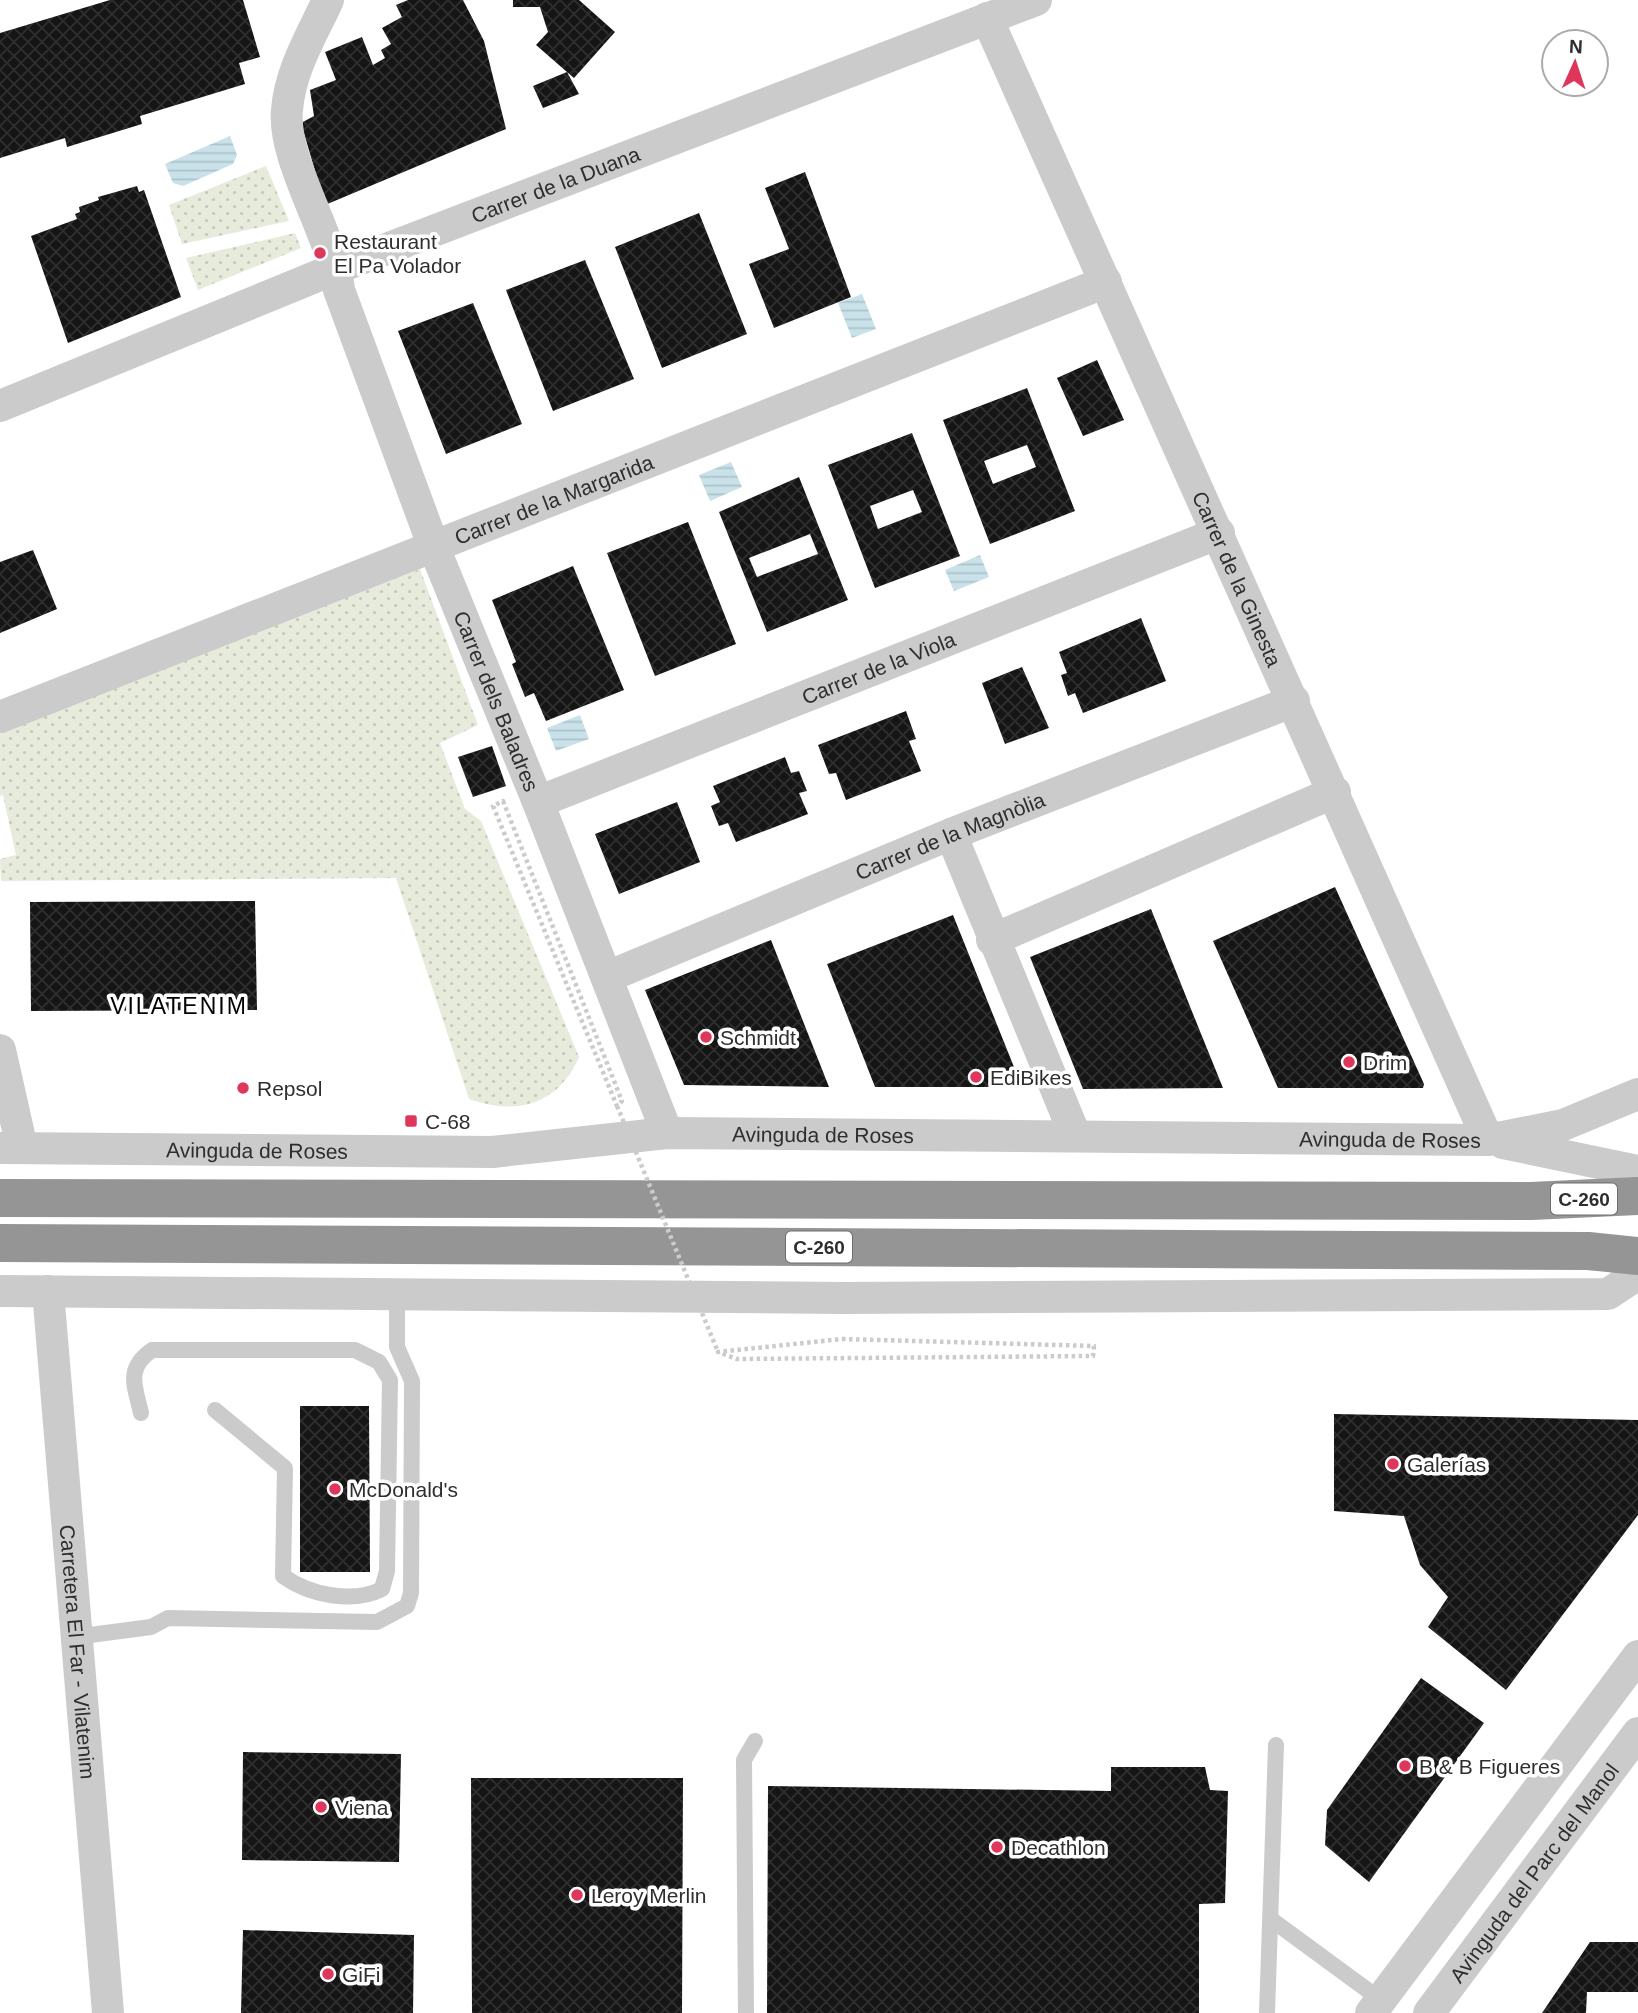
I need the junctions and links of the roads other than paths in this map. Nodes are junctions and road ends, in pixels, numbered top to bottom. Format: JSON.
{"nodes":[{"id":1,"x":328,"y":0,"type":"edge"},
{"id":2,"x":1037,"y":0,"type":"edge"},
{"id":3,"x":987,"y":18,"type":"junction"},
{"id":4,"x":337,"y":268,"type":"junction"},
{"id":5,"x":1106,"y":282,"type":"junction"},
{"id":6,"x":0,"y":406,"type":"edge"},
{"id":7,"x":1219,"y":533,"type":"junction"},
{"id":8,"x":433,"y":545,"type":"junction"},
{"id":9,"x":1294,"y":701,"type":"junction"},
{"id":10,"x":0,"y":717,"type":"edge"},
{"id":11,"x":1335,"y":792,"type":"junction"},
{"id":12,"x":538,"y":802,"type":"junction"},
{"id":13,"x":951,"y":834,"type":"junction"},
{"id":14,"x":992,"y":940,"type":"junction"},
{"id":15,"x":607,"y":977,"type":"junction"},
{"id":16,"x":0,"y":1050,"type":"edge"},
{"id":17,"x":1638,"y":1094,"type":"edge"},
{"id":18,"x":667,"y":1133,"type":"junction"},
{"id":19,"x":1075,"y":1135,"type":"junction"},
{"id":20,"x":1488,"y":1140,"type":"junction"},
{"id":21,"x":11,"y":1149,"type":"edge"},
{"id":22,"x":1638,"y":1171,"type":"edge"},
{"id":23,"x":1638,"y":1196,"type":"edge"},
{"id":24,"x":0,"y":1198,"type":"edge"},
{"id":25,"x":0,"y":1243,"type":"edge"},
{"id":26,"x":1638,"y":1256,"type":"edge"},
{"id":27,"x":1638,"y":1274,"type":"edge"},
{"id":28,"x":0,"y":1291,"type":"edge"},
{"id":29,"x":48,"y":1291,"type":"junction"},
{"id":30,"x":397,"y":1294,"type":"junction"},
{"id":31,"x":1623,"y":1294,"type":"edge"},
{"id":32,"x":215,"y":1410,"type":"dead end"},
{"id":33,"x":141,"y":1413,"type":"dead end"},
{"id":34,"x":75,"y":1637,"type":"junction"},
{"id":35,"x":1638,"y":1656,"type":"edge"},
{"id":36,"x":1638,"y":1733,"type":"edge"},
{"id":37,"x":755,"y":1741,"type":"dead end"},
{"id":38,"x":1276,"y":1745,"type":"dead end"},
{"id":39,"x":1272,"y":1920,"type":"junction"},
{"id":40,"x":1376,"y":2006,"type":"edge"},
{"id":41,"x":108,"y":2013,"type":"edge"},
{"id":42,"x":746,"y":2013,"type":"edge"},
{"id":43,"x":1267,"y":2013,"type":"edge"},
{"id":44,"x":1429,"y":2013,"type":"edge"}],
"edges":[{"from":1,"to":4,"type":"street","name":"Carrer dels Baladres"},
{"from":2,"to":3,"type":"street","name":"Carrer de la Duana"},
{"from":3,"to":4,"type":"street","name":"Carrer de la Duana"},
{"from":3,"to":5,"type":"street","name":"Carrer de la Ginesta"},
{"from":4,"to":6,"type":"street","name":"Carrer de la Duana"},
{"from":4,"to":8,"type":"street","name":"Carrer dels Baladres"},
{"from":5,"to":7,"type":"street","name":"Carrer de la Ginesta"},
{"from":5,"to":8,"type":"street","name":"Carrer de la Margarida"},
{"from":7,"to":9,"type":"street","name":"Carrer de la Ginesta"},
{"from":7,"to":12,"type":"street","name":"Carrer de la Viola"},
{"from":8,"to":10,"type":"street","name":"Carrer de la Margarida"},
{"from":8,"to":12,"type":"street","name":"Carrer dels Baladres"},
{"from":9,"to":11,"type":"street","name":"Carrer de la Ginesta"},
{"from":9,"to":13,"type":"street","name":"Carrer de la Magnòlia"},
{"from":11,"to":14,"type":"street"},
{"from":11,"to":20,"type":"street","name":"Carrer de la Ginesta"},
{"from":12,"to":15,"type":"street","name":"Carrer dels Baladres"},
{"from":13,"to":14,"type":"street"},
{"from":13,"to":15,"type":"street","name":"Carrer de la Magnòlia"},
{"from":14,"to":19,"type":"street"},
{"from":15,"to":18,"type":"street","name":"Carrer dels Baladres"},
{"from":16,"to":21,"type":"street"},
{"from":17,"to":20,"type":"street","name":"Avinguda de Roses"},
{"from":18,"to":19,"type":"street","name":"Avinguda de Roses"},
{"from":18,"to":21,"type":"street","name":"Avinguda de Roses"},
{"from":19,"to":20,"type":"street","name":"Avinguda de Roses"},
{"from":20,"to":22,"type":"street"},
{"from":23,"to":24,"type":"highway","number":"C-260"},
{"from":25,"to":26,"type":"highway","number":"C-260"},
{"from":27,"to":31,"type":"street"},
{"from":28,"to":29,"type":"street"},
{"from":29,"to":30,"type":"street"},
{"from":29,"to":34,"type":"street","name":"Carretera El Far - Vilatenim"},
{"from":30,"to":31,"type":"street"},
{"from":30,"to":34,"type":"lane"},
{"from":32,"to":33,"type":"lane"},
{"from":34,"to":41,"type":"street","name":"Carretera El Far - Vilatenim"},
{"from":35,"to":40,"type":"street"},
{"from":36,"to":44,"type":"street","name":"Avinguda del Parc del Manol"},
{"from":37,"to":42,"type":"lane"},
{"from":38,"to":39,"type":"lane"},
{"from":39,"to":40,"type":"lane"},
{"from":39,"to":43,"type":"lane"}]}
